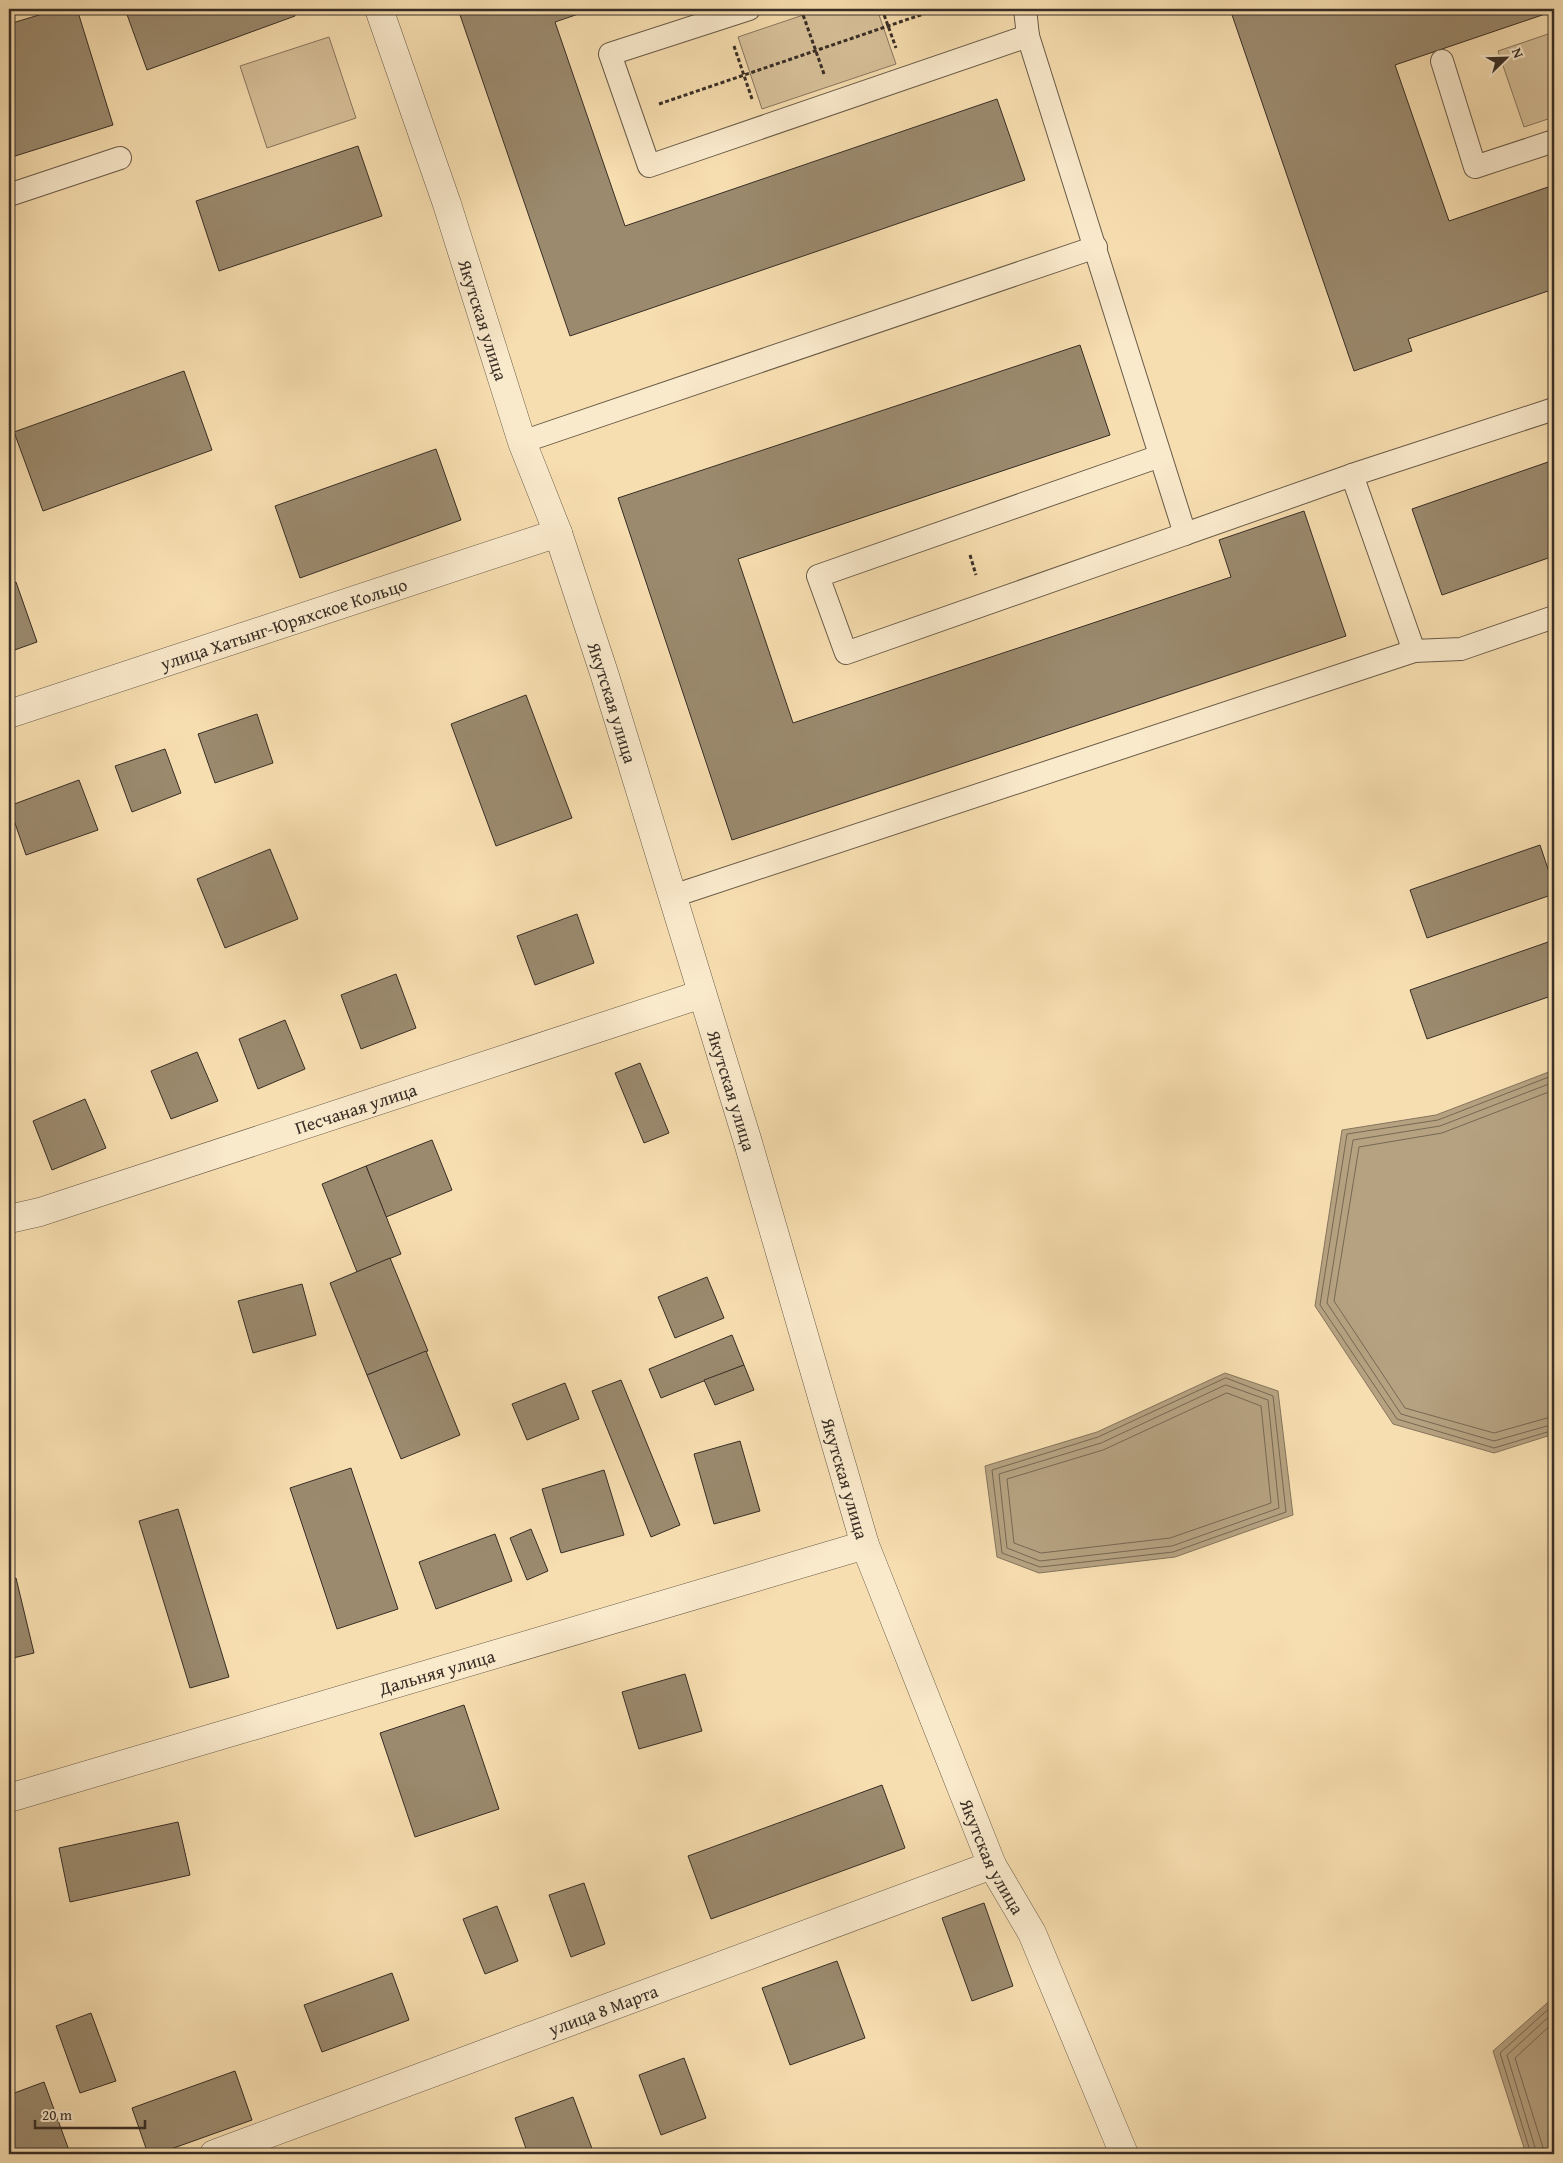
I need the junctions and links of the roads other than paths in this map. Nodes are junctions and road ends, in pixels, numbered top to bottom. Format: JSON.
{"nodes":[{"id":1,"x":379,"y":9,"type":"edge"},
{"id":2,"x":749,"y":9,"type":"edge"},
{"id":3,"x":1025,"y":9,"type":"edge"},
{"id":4,"x":1028,"y":36,"type":"junction"},
{"id":5,"x":1442,"y":62,"type":"dead end"},
{"id":6,"x":1554,"y":142,"type":"edge"},
{"id":7,"x":120,"y":158,"type":"dead end"},
{"id":8,"x":9,"y":195,"type":"edge"},
{"id":9,"x":1096,"y":247,"type":"junction"},
{"id":10,"x":1554,"y":409,"type":"edge"},
{"id":11,"x":522,"y":442,"type":"junction"},
{"id":12,"x":1160,"y":456,"type":"junction"},
{"id":13,"x":1352,"y":475,"type":"junction"},
{"id":14,"x":558,"y":533,"type":"junction"},
{"id":15,"x":1185,"y":534,"type":"junction"},
{"id":16,"x":1554,"y":618,"type":"edge"},
{"id":17,"x":1414,"y":651,"type":"junction"},
{"id":18,"x":9,"y":714,"type":"edge"},
{"id":19,"x":673,"y":896,"type":"junction"},
{"id":20,"x":702,"y":994,"type":"junction"},
{"id":21,"x":9,"y":1218,"type":"edge"},
{"id":22,"x":865,"y":1545,"type":"junction"},
{"id":23,"x":9,"y":1798,"type":"edge"},
{"id":24,"x":992,"y":1865,"type":"junction"},
{"id":25,"x":214,"y":2154,"type":"edge"},
{"id":26,"x":1124,"y":2154,"type":"edge"}],
"edges":[{"from":1,"to":11,"type":"street","name":"Якутская улица"},
{"from":2,"to":4,"type":"lane"},
{"from":3,"to":4,"type":"lane"},
{"from":4,"to":9,"type":"lane"},
{"from":5,"to":6,"type":"lane"},
{"from":7,"to":8,"type":"lane"},
{"from":9,"to":11,"type":"lane"},
{"from":9,"to":12,"type":"lane"},
{"from":10,"to":13,"type":"lane"},
{"from":11,"to":14,"type":"street","name":"Якутская улица"},
{"from":12,"to":15,"type":"lane"},
{"from":12,"to":15,"type":"lane"},
{"from":13,"to":15,"type":"lane"},
{"from":13,"to":17,"type":"lane"},
{"from":14,"to":18,"type":"street","name":"улица Хатынг-Юряхское Кольцо"},
{"from":14,"to":19,"type":"street","name":"Якутская улица"},
{"from":16,"to":17,"type":"lane"},
{"from":17,"to":19,"type":"lane"},
{"from":19,"to":20,"type":"street","name":"Якутская улица"},
{"from":20,"to":21,"type":"street","name":"Песчаная улица"},
{"from":20,"to":22,"type":"street","name":"Якутская улица"},
{"from":22,"to":23,"type":"street","name":"Дальняя улица"},
{"from":22,"to":24,"type":"street","name":"Якутская улица"},
{"from":24,"to":25,"type":"street","name":"улица 8 Марта"},
{"from":24,"to":26,"type":"street","name":"Якутская улица"}]}
